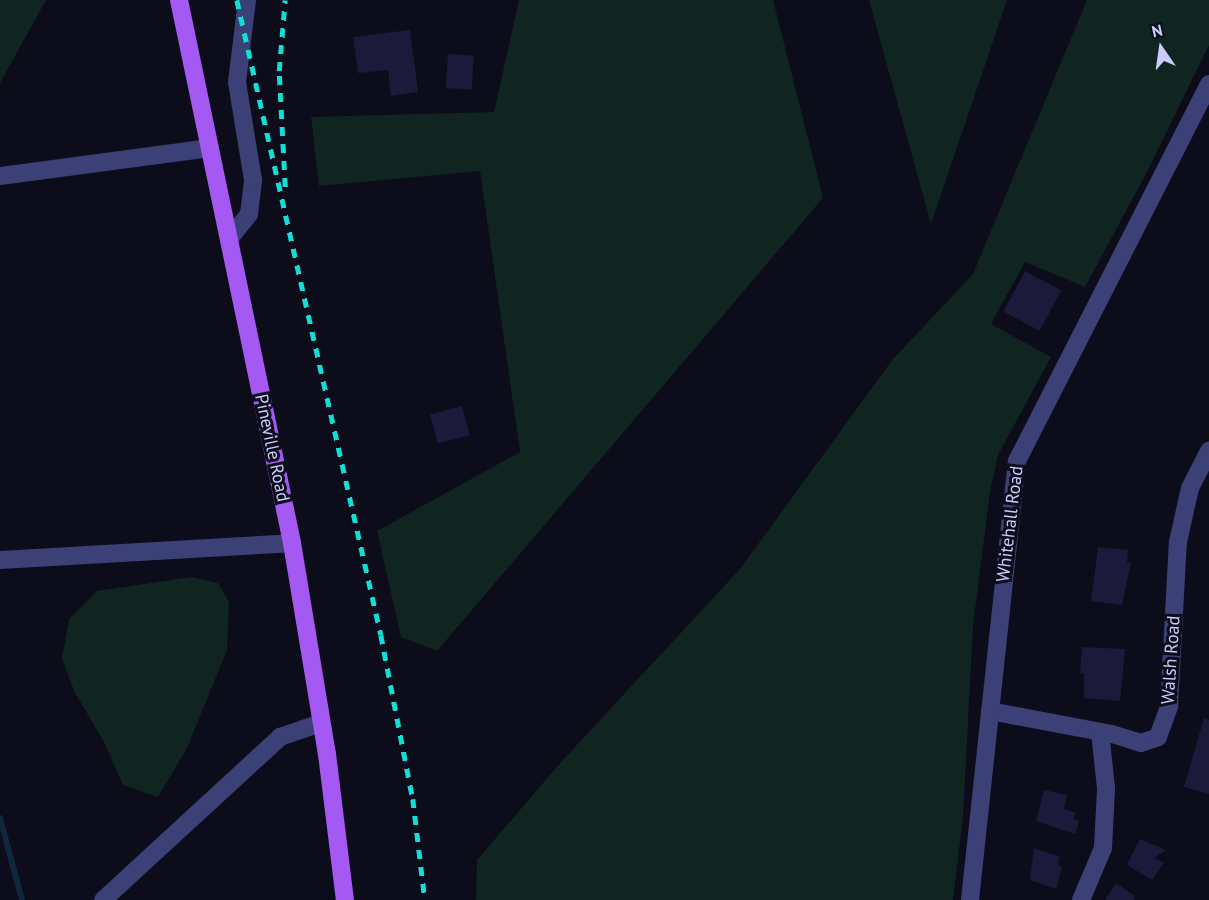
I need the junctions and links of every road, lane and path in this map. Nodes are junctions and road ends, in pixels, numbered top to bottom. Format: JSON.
{"nodes":[{"id":1,"x":179,"y":0,"type":"edge"},
{"id":2,"x":247,"y":0,"type":"edge"},
{"id":3,"x":1209,"y":84,"type":"edge"},
{"id":4,"x":210,"y":148,"type":"junction"},
{"id":5,"x":0,"y":176,"type":"edge"},
{"id":6,"x":229,"y":239,"type":"junction"},
{"id":7,"x":1209,"y":451,"type":"edge"},
{"id":8,"x":292,"y":543,"type":"junction"},
{"id":9,"x":0,"y":560,"type":"edge"},
{"id":10,"x":990,"y":711,"type":"junction"},
{"id":11,"x":321,"y":723,"type":"junction"},
{"id":12,"x":1100,"y":732,"type":"junction"},
{"id":13,"x":103,"y":900,"type":"edge"},
{"id":14,"x":345,"y":900,"type":"edge"},
{"id":15,"x":970,"y":900,"type":"edge"},
{"id":16,"x":1081,"y":900,"type":"edge"}],
"edges":[{"from":1,"to":4,"type":"main road","name":"Pineville Road"},
{"from":2,"to":6,"type":"street"},
{"from":3,"to":10,"type":"street","name":"Whitehall Road"},
{"from":4,"to":5,"type":"street"},
{"from":4,"to":6,"type":"main road","name":"Pineville Road"},
{"from":6,"to":8,"type":"main road","name":"Pineville Road"},
{"from":7,"to":12,"type":"street","name":"Walsh Road"},
{"from":8,"to":9,"type":"street"},
{"from":8,"to":11,"type":"main road","name":"Pineville Road"},
{"from":10,"to":12,"type":"street","name":"Walsh Road"},
{"from":10,"to":15,"type":"street","name":"Whitehall Road"},
{"from":11,"to":13,"type":"street"},
{"from":11,"to":14,"type":"main road","name":"Pineville Road"},
{"from":12,"to":16,"type":"street"}]}
